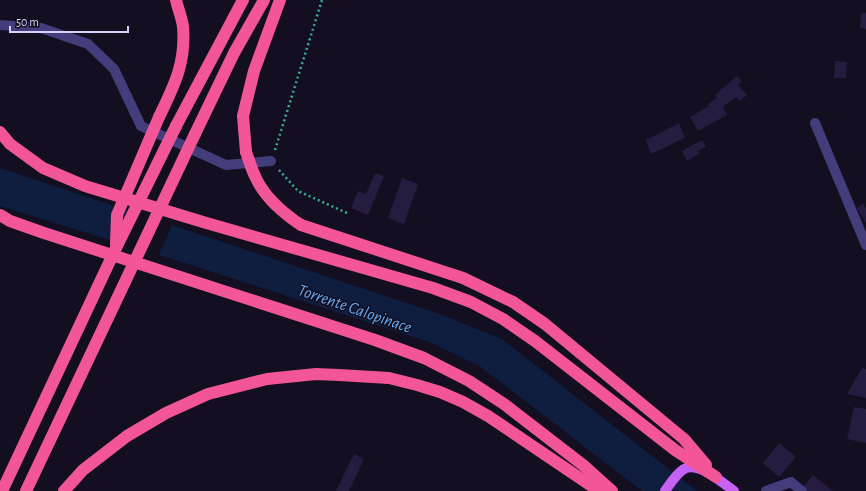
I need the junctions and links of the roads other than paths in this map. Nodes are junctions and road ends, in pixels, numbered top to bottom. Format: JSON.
{"nodes":[{"id":1,"x":176,"y":0,"type":"edge"},
{"id":2,"x":243,"y":0,"type":"edge"},
{"id":3,"x":264,"y":0,"type":"edge"},
{"id":4,"x":280,"y":0,"type":"edge"},
{"id":5,"x":0,"y":24,"type":"edge"},
{"id":6,"x":815,"y":123,"type":"dead end"},
{"id":7,"x":0,"y":132,"type":"edge"},
{"id":8,"x":271,"y":161,"type":"road end"},
{"id":9,"x":0,"y":215,"type":"edge"},
{"id":10,"x":866,"y":245,"type":"edge"},
{"id":11,"x":115,"y":250,"type":"junction"},
{"id":12,"x":716,"y":477,"type":"junction"},
{"id":13,"x":2,"y":491,"type":"edge"},
{"id":14,"x":26,"y":491,"type":"edge"},
{"id":15,"x":64,"y":491,"type":"edge"},
{"id":16,"x":599,"y":491,"type":"edge"},
{"id":17,"x":612,"y":491,"type":"edge"},
{"id":18,"x":665,"y":491,"type":"edge"},
{"id":19,"x":734,"y":491,"type":"edge"},
{"id":20,"x":766,"y":491,"type":"edge"},
{"id":21,"x":802,"y":491,"type":"edge"}],
"edges":[{"from":1,"to":11,"type":"highway","bridge":true},
{"from":2,"to":11,"type":"highway","bridge":true},
{"from":3,"to":14,"type":"highway","bridge":true},
{"from":4,"to":12,"type":"highway","bridge":true},
{"from":5,"to":8,"type":"street"},
{"from":6,"to":10,"type":"street"},
{"from":7,"to":12,"type":"highway"},
{"from":9,"to":17,"type":"highway"},
{"from":11,"to":13,"type":"highway","bridge":true},
{"from":12,"to":18,"type":"main road"},
{"from":12,"to":19,"type":"main road"},
{"from":15,"to":16,"type":"highway"},
{"from":20,"to":21,"type":"street"}]}
